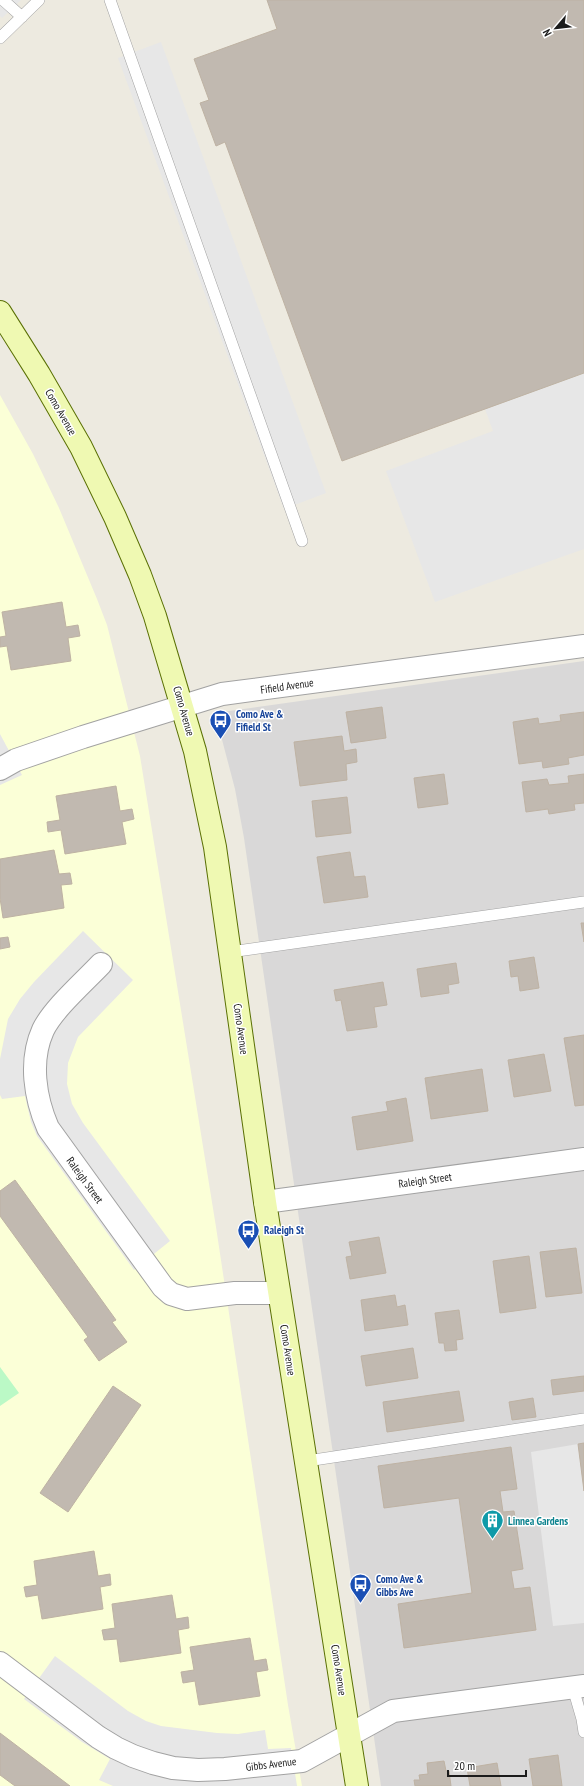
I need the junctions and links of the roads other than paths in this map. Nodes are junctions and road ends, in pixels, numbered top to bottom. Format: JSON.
{"nodes":[{"id":1,"x":3,"y":0,"type":"edge"},
{"id":2,"x":39,"y":0,"type":"edge"},
{"id":3,"x":110,"y":0,"type":"edge"},
{"id":4,"x":22,"y":17,"type":"junction"},
{"id":5,"x":0,"y":38,"type":"edge"},
{"id":6,"x":0,"y":312,"type":"edge"},
{"id":7,"x":302,"y":541,"type":"dead end"},
{"id":8,"x":584,"y":646,"type":"edge"},
{"id":9,"x":183,"y":706,"type":"junction"},
{"id":10,"x":0,"y":769,"type":"edge"},
{"id":11,"x":584,"y":902,"type":"edge"},
{"id":12,"x":230,"y":952,"type":"junction"},
{"id":13,"x":101,"y":964,"type":"dead end"},
{"id":14,"x":584,"y":1159,"type":"edge"},
{"id":15,"x":265,"y":1202,"type":"junction"},
{"id":16,"x":279,"y":1294,"type":"junction"},
{"id":17,"x":584,"y":1419,"type":"edge"},
{"id":18,"x":307,"y":1461,"type":"junction"},
{"id":19,"x":0,"y":1663,"type":"edge"},
{"id":20,"x":579,"y":1687,"type":"edge"},
{"id":21,"x":584,"y":1732,"type":"edge"},
{"id":22,"x":349,"y":1734,"type":"junction"},
{"id":23,"x":357,"y":1786,"type":"edge"}],
"edges":[{"from":1,"to":4,"type":"lane"},
{"from":2,"to":4,"type":"lane"},
{"from":3,"to":7,"type":"lane"},
{"from":4,"to":5,"type":"lane"},
{"from":6,"to":9,"type":"main road","name":"Como Avenue"},
{"from":8,"to":9,"type":"street","name":"Fifield Avenue"},
{"from":9,"to":10,"type":"street","name":"Fifield Avenue"},
{"from":9,"to":12,"type":"main road","name":"Como Avenue"},
{"from":11,"to":12,"type":"lane"},
{"from":12,"to":15,"type":"main road","name":"Como Avenue"},
{"from":13,"to":16,"type":"street","name":"Raleigh Street"},
{"from":14,"to":15,"type":"street","name":"Raleigh Street"},
{"from":15,"to":16,"type":"main road","name":"Como Avenue"},
{"from":16,"to":18,"type":"main road","name":"Como Avenue"},
{"from":17,"to":18,"type":"lane"},
{"from":18,"to":22,"type":"main road","name":"Como Avenue"},
{"from":19,"to":22,"type":"street","name":"Gibbs Avenue"},
{"from":20,"to":21,"type":"lane"},
{"from":20,"to":22,"type":"street","name":"Gibbs Avenue"},
{"from":22,"to":23,"type":"main road","name":"Como Avenue"}]}
